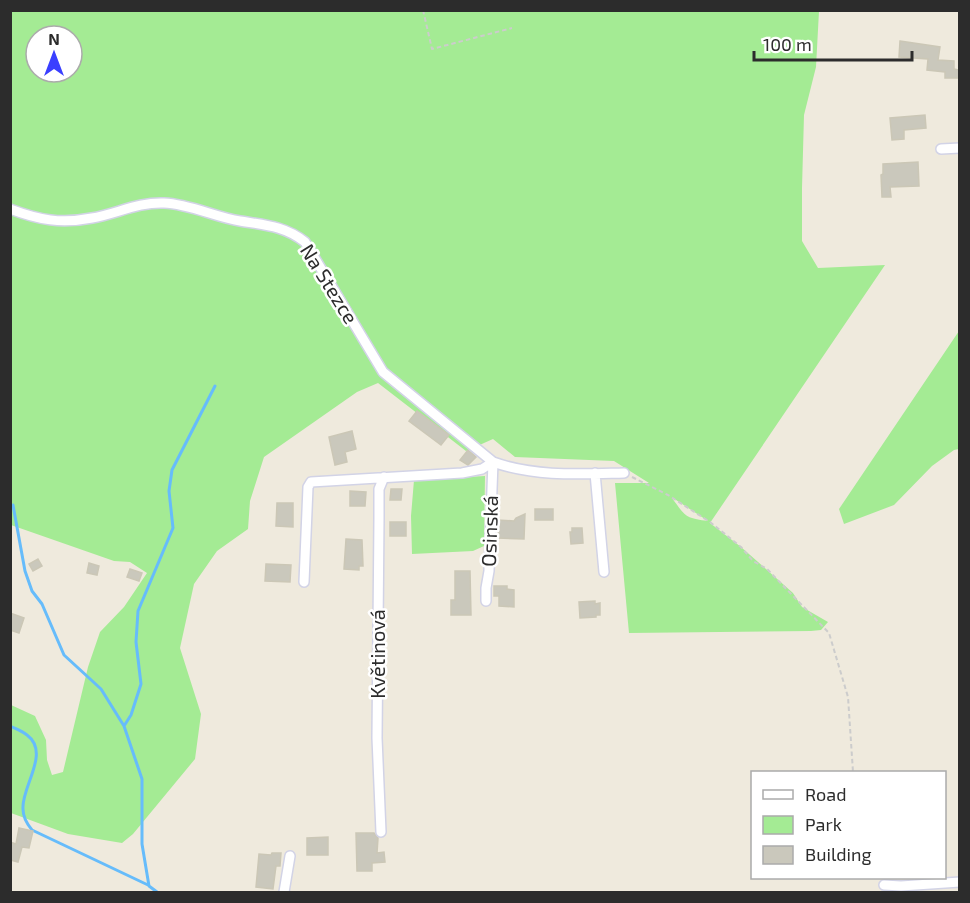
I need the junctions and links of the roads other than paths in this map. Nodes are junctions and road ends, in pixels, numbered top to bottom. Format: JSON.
{"nodes":[{"id":1,"x":960,"y":148,"type":"edge"},
{"id":2,"x":941,"y":149,"type":"dead end"},
{"id":3,"x":10,"y":208,"type":"edge"},
{"id":4,"x":493,"y":462,"type":"junction"},
{"id":5,"x":596,"y":473,"type":"junction"},
{"id":6,"x":624,"y":473,"type":"road end"},
{"id":7,"x":384,"y":477,"type":"junction"},
{"id":8,"x":604,"y":572,"type":"dead end"},
{"id":9,"x":304,"y":582,"type":"dead end"},
{"id":10,"x":486,"y":601,"type":"dead end"},
{"id":11,"x":381,"y":832,"type":"dead end"},
{"id":12,"x":290,"y":856,"type":"dead end"},
{"id":13,"x":960,"y":882,"type":"edge"},
{"id":14,"x":884,"y":885,"type":"dead end"},
{"id":15,"x":284,"y":892,"type":"edge"}],
"edges":[{"from":1,"to":2,"type":"street"},
{"from":3,"to":4,"type":"street","name":"Na Stezce"},
{"from":4,"to":5,"type":"street","name":"Na Stezce"},
{"from":4,"to":7,"type":"street"},
{"from":4,"to":10,"type":"street","name":"Osinská"},
{"from":5,"to":6,"type":"street","name":"Na Stezce"},
{"from":5,"to":8,"type":"street"},
{"from":7,"to":9,"type":"street"},
{"from":7,"to":11,"type":"street","name":"Květinová"},
{"from":12,"to":15,"type":"street"},
{"from":13,"to":14,"type":"street"}]}
